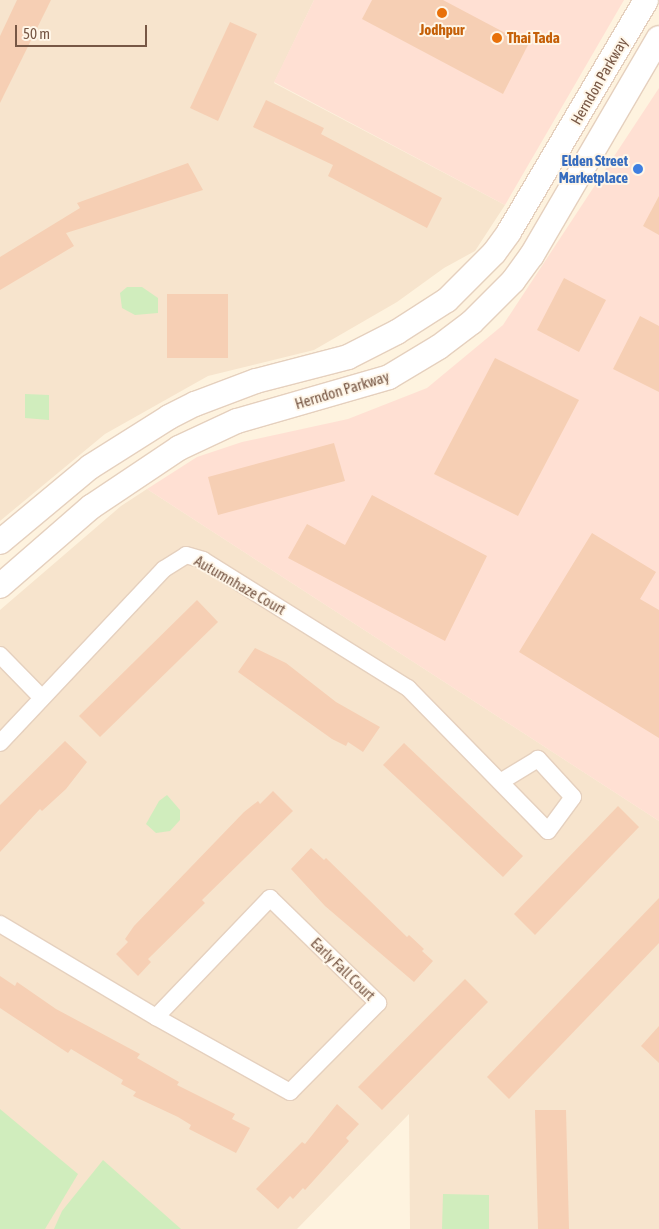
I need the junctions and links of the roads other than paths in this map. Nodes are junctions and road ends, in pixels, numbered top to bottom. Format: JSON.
{"nodes":[{"id":1,"x":646,"y":0,"type":"edge"},
{"id":2,"x":659,"y":38,"type":"edge"},
{"id":3,"x":0,"y":542,"type":"edge"},
{"id":4,"x":0,"y":586,"type":"edge"},
{"id":5,"x":0,"y":655,"type":"edge"},
{"id":6,"x":42,"y":698,"type":"junction"},
{"id":7,"x":0,"y":743,"type":"edge"},
{"id":8,"x":500,"y":782,"type":"junction"},
{"id":9,"x":0,"y":924,"type":"edge"},
{"id":10,"x":156,"y":1017,"type":"junction"}],
"edges":[{"from":1,"to":3,"type":"main road","name":"Herndon Parkway"},
{"from":2,"to":4,"type":"main road","name":"Herndon Parkway"},
{"from":5,"to":6,"type":"street"},
{"from":6,"to":7,"type":"street","name":"Autumnhaze Court"},
{"from":6,"to":8,"type":"street","name":"Autumnhaze Court"},
{"from":8,"to":8,"type":"street","name":"Autumnhaze Court"},
{"from":9,"to":10,"type":"street","name":"Early Fall Court"},
{"from":10,"to":10,"type":"street","name":"Early Fall Court"}]}
